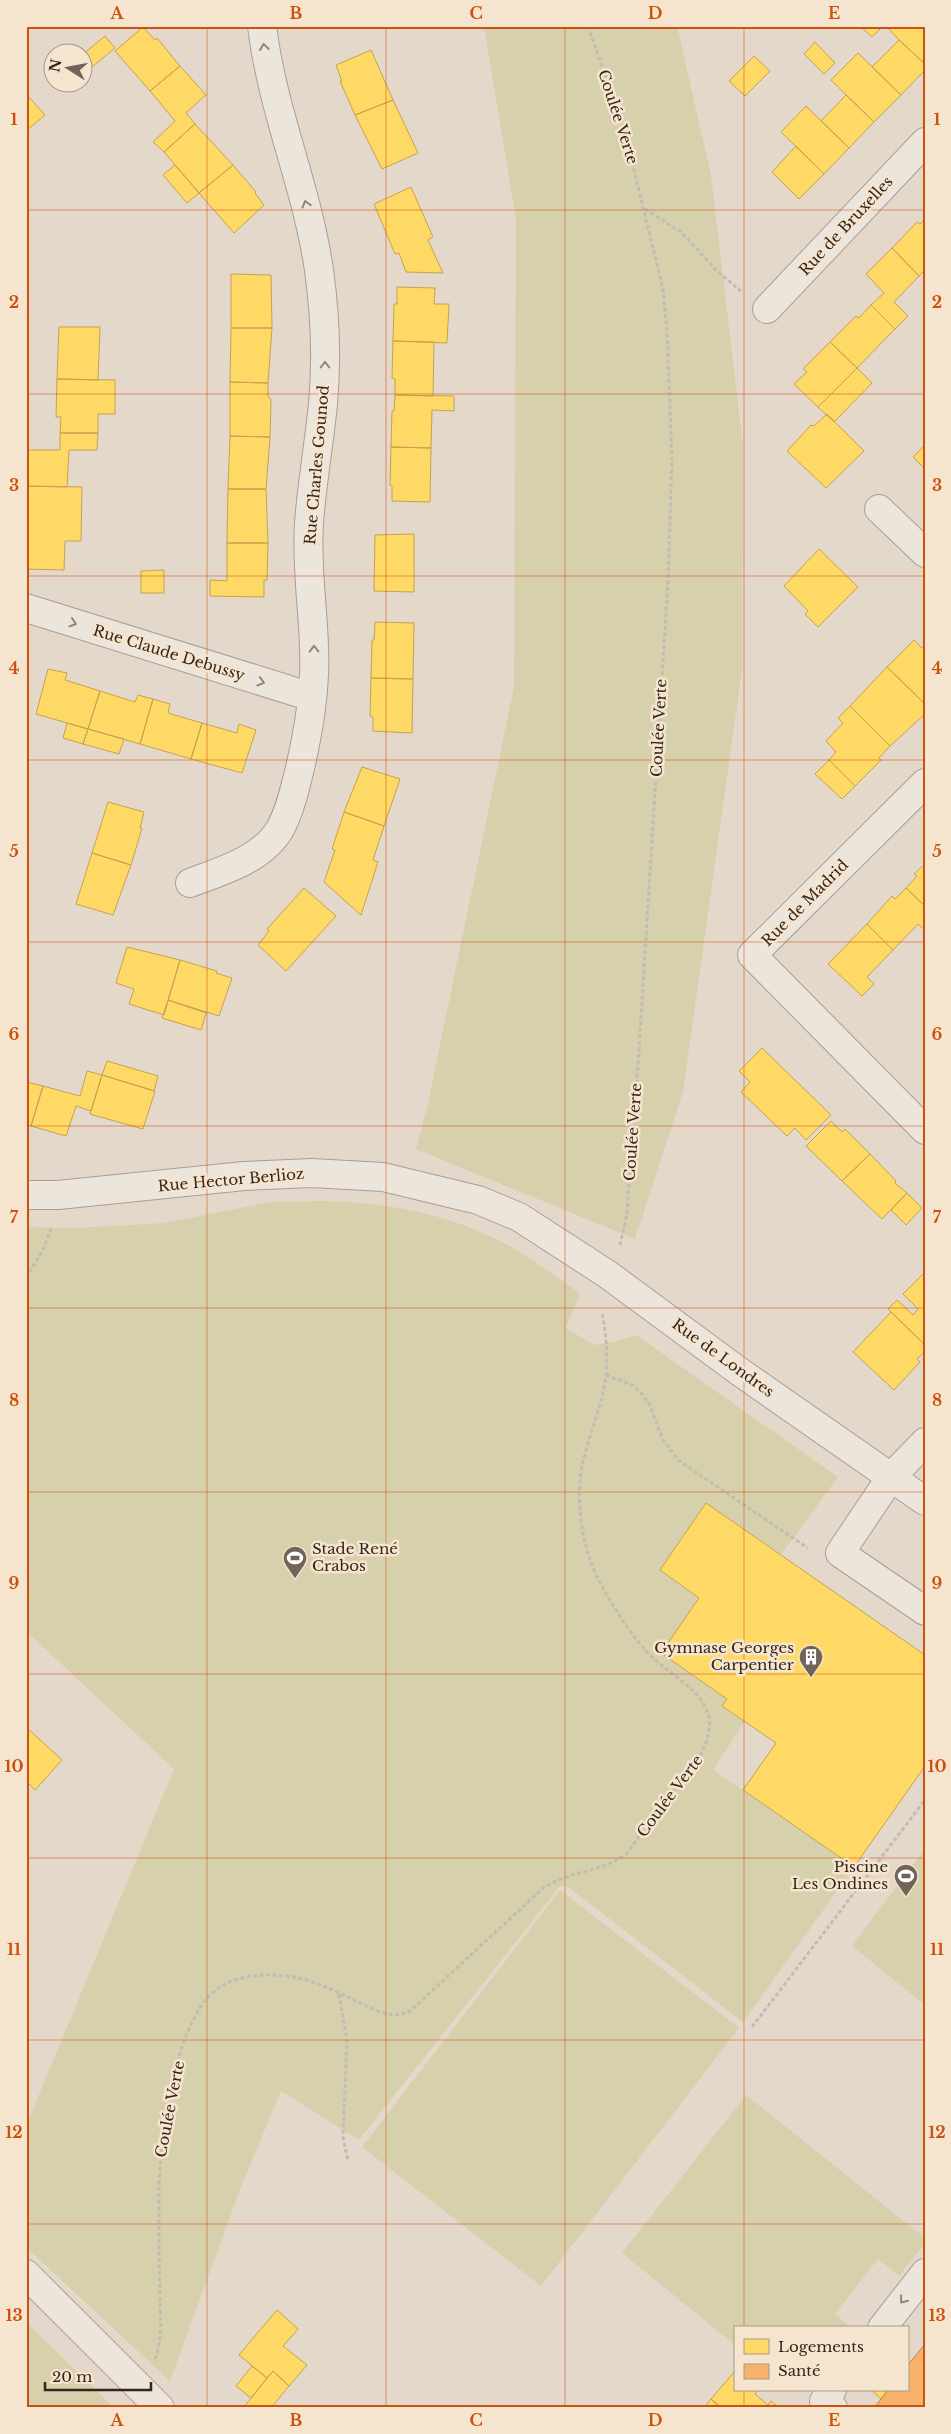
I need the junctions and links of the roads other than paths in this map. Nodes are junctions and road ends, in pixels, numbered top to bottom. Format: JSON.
{"nodes":[{"id":1,"x":262,"y":26,"type":"edge"},
{"id":2,"x":925,"y":142,"type":"edge"},
{"id":3,"x":767,"y":309,"type":"road end"},
{"id":4,"x":880,"y":509,"type":"dead end"},
{"id":5,"x":925,"y":553,"type":"edge"},
{"id":6,"x":26,"y":608,"type":"edge"},
{"id":7,"x":312,"y":698,"type":"junction"},
{"id":8,"x":925,"y":783,"type":"edge"},
{"id":9,"x":190,"y":883,"type":"dead end"},
{"id":10,"x":925,"y":1130,"type":"edge"},
{"id":11,"x":26,"y":1195,"type":"edge"},
{"id":12,"x":520,"y":1217,"type":"joint"},
{"id":13,"x":925,"y":1442,"type":"edge"},
{"id":14,"x":891,"y":1477,"type":"junction"},
{"id":15,"x":925,"y":1501,"type":"edge"},
{"id":16,"x":925,"y":1611,"type":"edge"},
{"id":17,"x":925,"y":2273,"type":"edge"},
{"id":18,"x":26,"y":2274,"type":"edge"},
{"id":19,"x":884,"y":2326,"type":"edge"},
{"id":20,"x":831,"y":2392,"type":"edge"},
{"id":21,"x":160,"y":2408,"type":"edge"},
{"id":22,"x":833,"y":2408,"type":"edge"}],
"edges":[{"from":7,"to":1,"type":"street","name":"Rue Charles Gounod","one_way":true},
{"from":2,"to":3,"type":"street","name":"Rue de Bruxelles"},
{"from":4,"to":5,"type":"street"},
{"from":6,"to":7,"type":"street","name":"Rue Claude Debussy","one_way":true},
{"from":7,"to":9,"type":"street","name":"Rue Charles Gounod"},
{"from":8,"to":10,"type":"street","name":"Rue de Madrid"},
{"from":11,"to":12,"type":"street","name":"Rue Hector Berlioz"},
{"from":12,"to":14,"type":"street","name":"Rue de Londres"},
{"from":13,"to":14,"type":"street"},
{"from":14,"to":15,"type":"street","name":"Rue de Londres"},
{"from":14,"to":16,"type":"street"},
{"from":17,"to":19,"type":"street","one_way":true},
{"from":18,"to":21,"type":"street"},
{"from":20,"to":22,"type":"street"}]}
